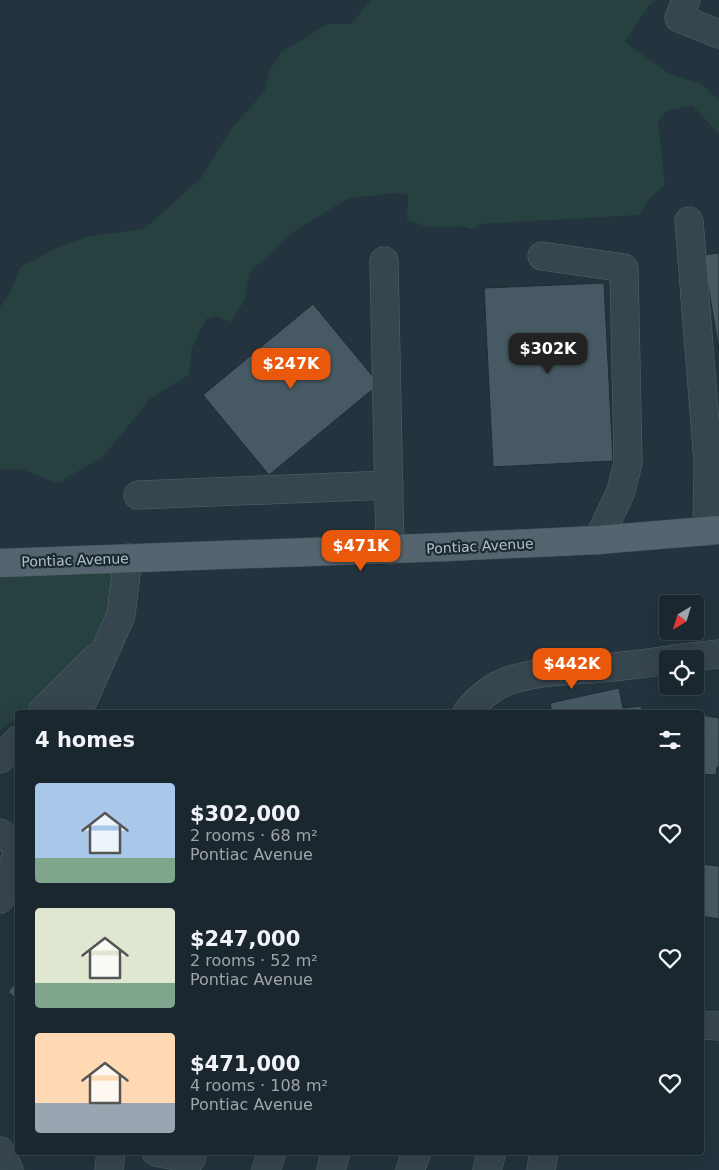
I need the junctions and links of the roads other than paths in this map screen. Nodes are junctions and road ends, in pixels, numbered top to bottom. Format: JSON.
{"nodes":[{"id":1,"x":686,"y":0,"type":"edge"},
{"id":2,"x":719,"y":34,"type":"edge"},
{"id":3,"x":689,"y":222,"type":"dead end"},
{"id":4,"x":542,"y":256,"type":"dead end"},
{"id":5,"x":384,"y":261,"type":"dead end"},
{"id":6,"x":389,"y":485,"type":"junction"},
{"id":7,"x":138,"y":496,"type":"dead end"},
{"id":8,"x":713,"y":530,"type":"edge"},
{"id":9,"x":598,"y":540,"type":"junction"},
{"id":10,"x":390,"y":550,"type":"junction"},
{"id":11,"x":128,"y":558,"type":"junction"},
{"id":12,"x":0,"y":563,"type":"edge"},
{"id":13,"x":106,"y":648,"type":"junction"},
{"id":14,"x":719,"y":654,"type":"edge"},
{"id":15,"x":704,"y":656,"type":"edge"},
{"id":16,"x":659,"y":661,"type":"edge"},
{"id":17,"x":44,"y":710,"type":"edge"},
{"id":18,"x":79,"y":710,"type":"edge"},
{"id":19,"x":468,"y":710,"type":"edge"},
{"id":20,"x":15,"y":743,"type":"edge"},
{"id":21,"x":0,"y":759,"type":"edge"},
{"id":22,"x":0,"y":833,"type":"edge"},
{"id":23,"x":15,"y":843,"type":"edge"},
{"id":24,"x":15,"y":859,"type":"edge"},
{"id":25,"x":0,"y":899,"type":"edge"},
{"id":26,"x":704,"y":1025,"type":"edge"},
{"id":27,"x":719,"y":1026,"type":"edge"},
{"id":28,"x":0,"y":1151,"type":"edge"},
{"id":29,"x":111,"y":1155,"type":"edge"},
{"id":30,"x":171,"y":1155,"type":"edge"},
{"id":31,"x":192,"y":1155,"type":"edge"},
{"id":32,"x":271,"y":1155,"type":"edge"},
{"id":33,"x":335,"y":1155,"type":"edge"},
{"id":34,"x":416,"y":1155,"type":"edge"},
{"id":35,"x":491,"y":1155,"type":"edge"},
{"id":36,"x":544,"y":1155,"type":"edge"},
{"id":37,"x":9,"y":1170,"type":"edge"},
{"id":38,"x":109,"y":1170,"type":"edge"},
{"id":39,"x":266,"y":1170,"type":"edge"},
{"id":40,"x":331,"y":1170,"type":"edge"},
{"id":41,"x":410,"y":1170,"type":"edge"},
{"id":42,"x":487,"y":1170,"type":"edge"},
{"id":43,"x":542,"y":1170,"type":"edge"}],
"edges":[{"from":1,"to":2,"type":"street"},
{"from":3,"to":8,"type":"street"},
{"from":4,"to":9,"type":"street"},
{"from":5,"to":6,"type":"street"},
{"from":6,"to":7,"type":"street"},
{"from":6,"to":10,"type":"street"},
{"from":8,"to":9,"type":"main road","name":"Pontiac Avenue"},
{"from":9,"to":10,"type":"main road","name":"Pontiac Avenue"},
{"from":10,"to":11,"type":"main road","name":"Pontiac Avenue"},
{"from":11,"to":12,"type":"main road","name":"Pontiac Avenue"},
{"from":11,"to":13,"type":"street"},
{"from":13,"to":17,"type":"street"},
{"from":13,"to":18,"type":"street"},
{"from":14,"to":15,"type":"street"},
{"from":16,"to":19,"type":"street"},
{"from":20,"to":21,"type":"street"},
{"from":22,"to":23,"type":"street"},
{"from":24,"to":25,"type":"street"},
{"from":26,"to":27,"type":"street"},
{"from":28,"to":37,"type":"street"},
{"from":29,"to":38,"type":"street"},
{"from":30,"to":31,"type":"street"},
{"from":32,"to":39,"type":"street"},
{"from":33,"to":40,"type":"street"},
{"from":34,"to":41,"type":"street"},
{"from":35,"to":42,"type":"street"},
{"from":36,"to":43,"type":"street"}]}
